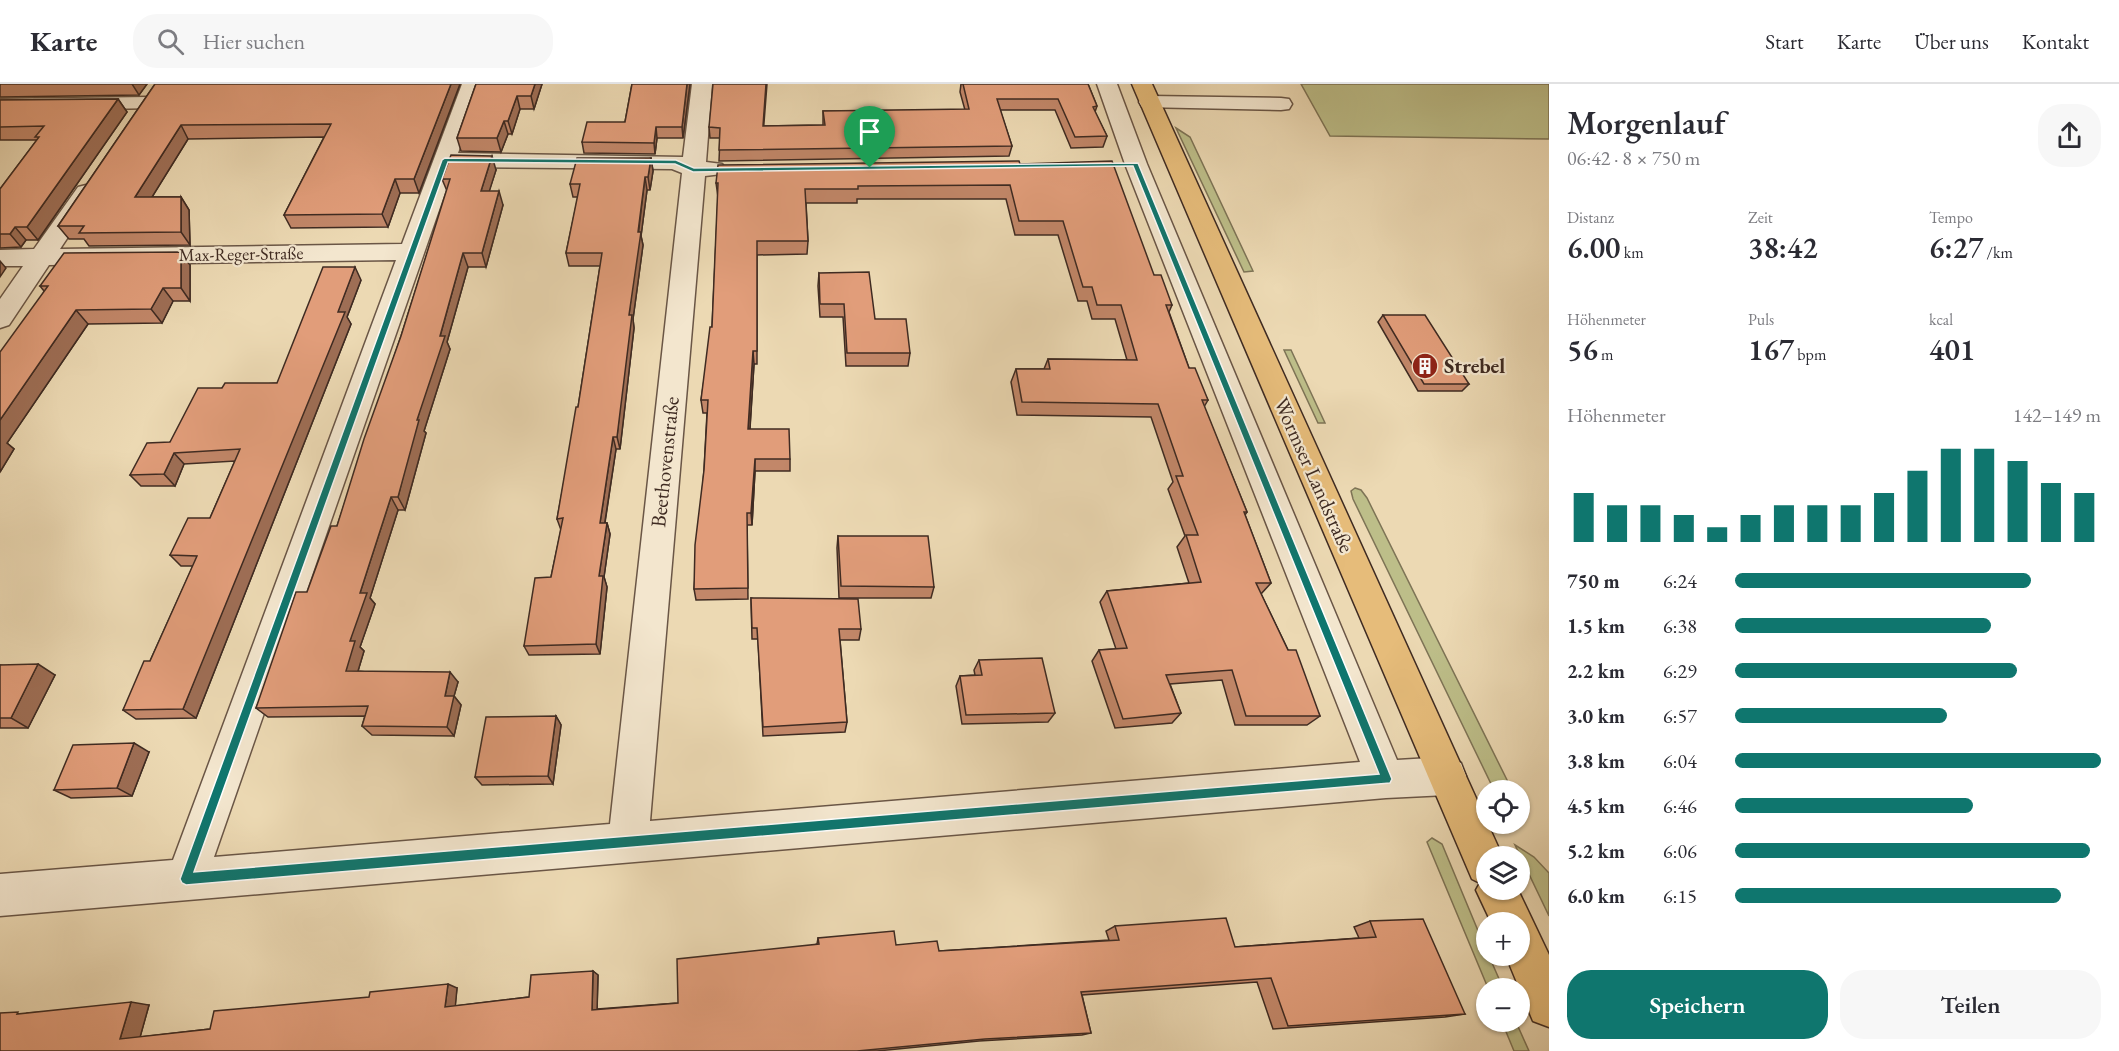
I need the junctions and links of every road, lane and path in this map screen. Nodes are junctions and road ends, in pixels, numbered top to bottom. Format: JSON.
{"nodes":[{"id":1,"x":472,"y":84,"type":"edge"},
{"id":2,"x":702,"y":84,"type":"edge"},
{"id":3,"x":1107,"y":84,"type":"edge"},
{"id":4,"x":153,"y":93,"type":"edge"},
{"id":5,"x":1146,"y":93,"type":"edge"},
{"id":6,"x":1281,"y":104,"type":"dead end"},
{"id":7,"x":0,"y":105,"type":"edge"},
{"id":8,"x":130,"y":128,"type":"edge"},
{"id":9,"x":445,"y":160,"type":"junction"},
{"id":10,"x":741,"y":169,"type":"edge"},
{"id":11,"x":693,"y":170,"type":"junction"},
{"id":12,"x":100,"y":172,"type":"edge"},
{"id":13,"x":411,"y":252,"type":"junction"},
{"id":14,"x":42,"y":257,"type":"junction"},
{"id":15,"x":0,"y":258,"type":"edge"},
{"id":16,"x":0,"y":319,"type":"edge"},
{"id":17,"x":1447,"y":776,"type":"junction"},
{"id":18,"x":1386,"y":779,"type":"junction"},
{"id":19,"x":628,"y":841,"type":"junction"},
{"id":20,"x":1478,"y":846,"type":"edge"},
{"id":21,"x":186,"y":879,"type":"junction"},
{"id":22,"x":0,"y":895,"type":"edge"},
{"id":23,"x":1530,"y":962,"type":"edge"},
{"id":24,"x":1549,"y":1005,"type":"edge"}],
"edges":[{"from":1,"to":9,"type":"street"},
{"from":2,"to":11,"type":"street","name":"Beethovenstraße"},
{"from":3,"to":18,"type":"street"},
{"from":4,"to":7,"type":"street"},
{"from":4,"to":8,"type":"street"},
{"from":5,"to":6,"type":"street"},
{"from":5,"to":17,"type":"main road","name":"Wormser Landstraße"},
{"from":9,"to":11,"type":"street"},
{"from":9,"to":13,"type":"street"},
{"from":10,"to":11,"type":"street"},
{"from":11,"to":19,"type":"street","name":"Beethovenstraße"},
{"from":12,"to":14,"type":"street"},
{"from":13,"to":14,"type":"street","name":"Max-Reger-Straße"},
{"from":13,"to":21,"type":"street"},
{"from":14,"to":15,"type":"street","name":"Max-Reger-Straße"},
{"from":14,"to":16,"type":"street"},
{"from":17,"to":18,"type":"street"},
{"from":17,"to":20,"type":"main road","name":"Wormser Landstraße"},
{"from":18,"to":19,"type":"street"},
{"from":19,"to":21,"type":"street"},
{"from":21,"to":22,"type":"street"},
{"from":23,"to":24,"type":"main road"}]}
